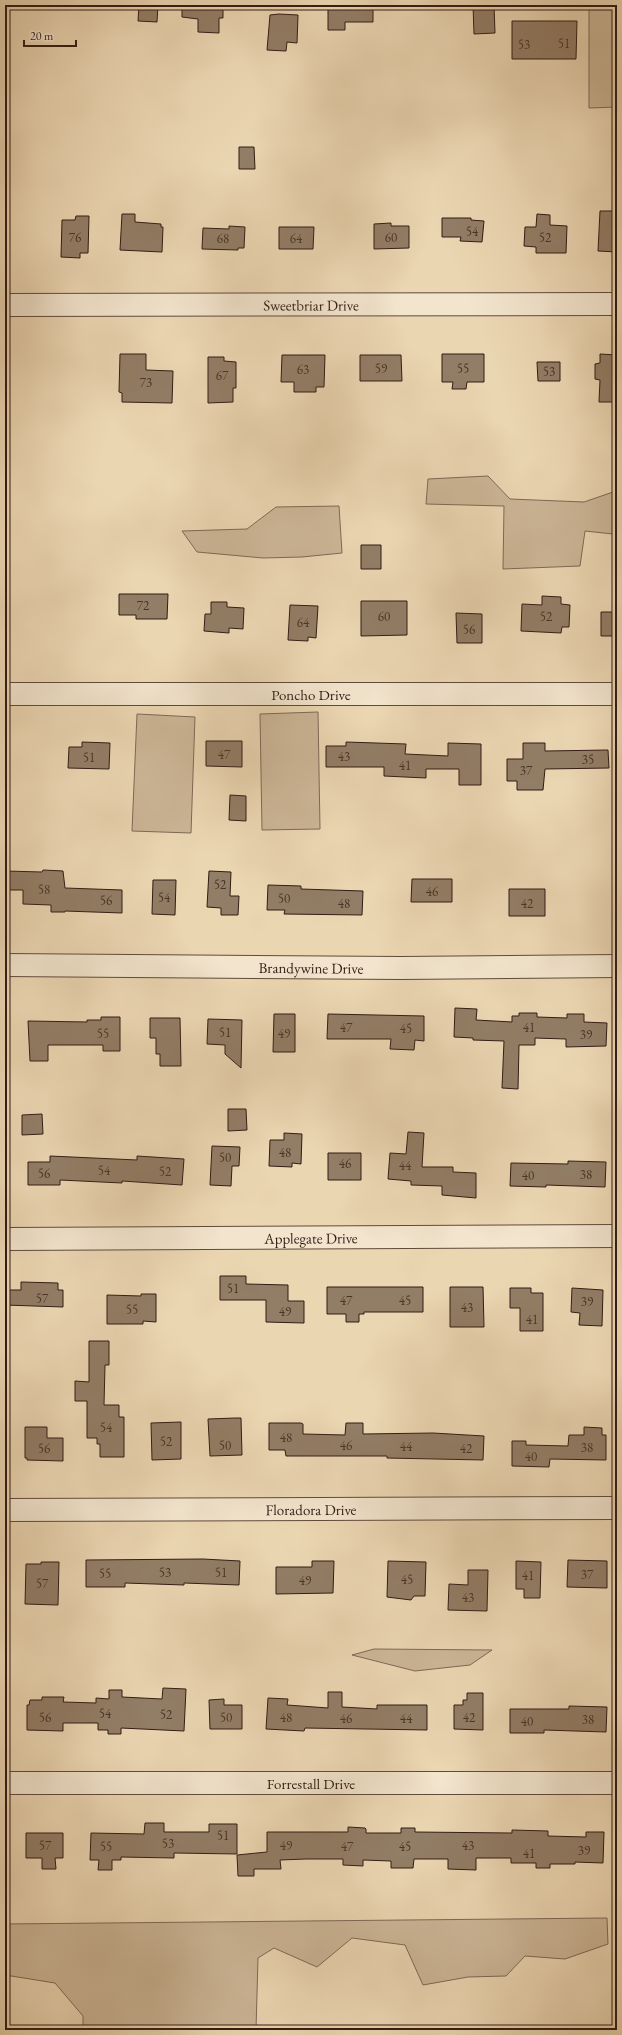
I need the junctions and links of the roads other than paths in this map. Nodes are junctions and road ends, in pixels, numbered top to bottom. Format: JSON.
{"nodes":[{"id":1,"x":617,"y":304,"type":"edge"},
{"id":2,"x":5,"y":305,"type":"edge"},
{"id":3,"x":5,"y":694,"type":"edge"},
{"id":4,"x":617,"y":694,"type":"edge"},
{"id":5,"x":5,"y":965,"type":"edge"},
{"id":6,"x":617,"y":966,"type":"edge"},
{"id":7,"x":617,"y":1236,"type":"edge"},
{"id":8,"x":5,"y":1239,"type":"edge"},
{"id":9,"x":617,"y":1508,"type":"edge"},
{"id":10,"x":5,"y":1510,"type":"edge"},
{"id":11,"x":5,"y":1783,"type":"edge"},
{"id":12,"x":617,"y":1783,"type":"edge"}],
"edges":[{"from":1,"to":2,"type":"street","name":"Sweetbriar Drive"},
{"from":3,"to":4,"type":"street","name":"Poncho Drive"},
{"from":5,"to":6,"type":"street","name":"Brandywine Drive"},
{"from":7,"to":8,"type":"street","name":"Applegate Drive"},
{"from":9,"to":10,"type":"street","name":"Floradora Drive"},
{"from":11,"to":12,"type":"street","name":"Forrestall Drive"}]}
